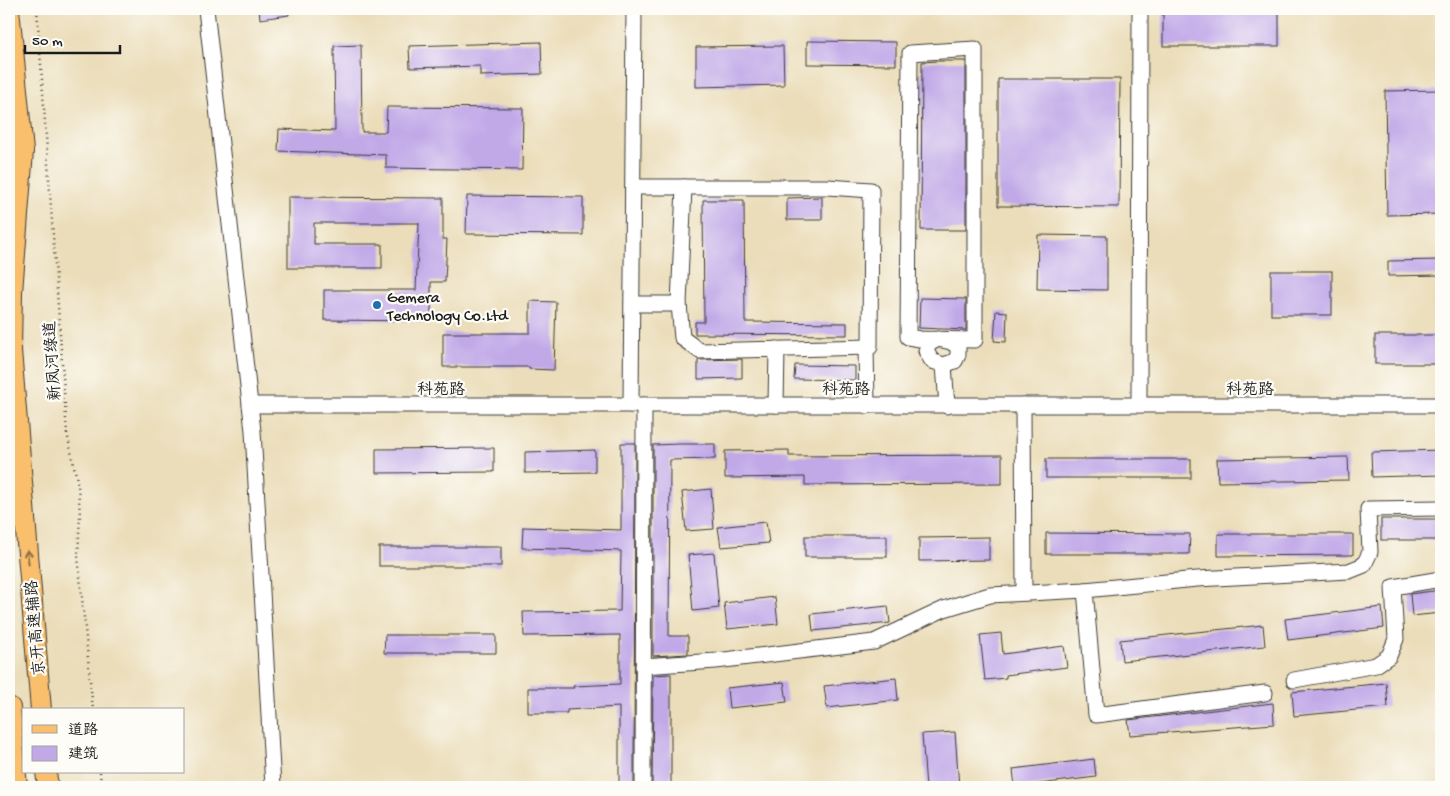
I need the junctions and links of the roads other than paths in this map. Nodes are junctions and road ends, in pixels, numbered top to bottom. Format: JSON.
{"nodes":[{"id":1,"x":9,"y":9,"type":"edge"},
{"id":2,"x":206,"y":9,"type":"edge"},
{"id":3,"x":634,"y":9,"type":"edge"},
{"id":4,"x":1140,"y":9,"type":"edge"},
{"id":5,"x":634,"y":187,"type":"junction"},
{"id":6,"x":684,"y":187,"type":"junction"},
{"id":7,"x":632,"y":304,"type":"junction"},
{"id":8,"x":680,"y":304,"type":"junction"},
{"id":9,"x":938,"y":339,"type":"junction"},
{"id":10,"x":866,"y":347,"type":"junction"},
{"id":11,"x":777,"y":349,"type":"junction"},
{"id":12,"x":944,"y":365,"type":"junction"},
{"id":13,"x":250,"y":405,"type":"junction"},
{"id":14,"x":638,"y":405,"type":"junction"},
{"id":15,"x":776,"y":405,"type":"junction"},
{"id":16,"x":1022,"y":405,"type":"junction"},
{"id":17,"x":1139,"y":405,"type":"junction"},
{"id":18,"x":1441,"y":405,"type":"edge"},
{"id":19,"x":867,"y":406,"type":"junction"},
{"id":20,"x":947,"y":406,"type":"junction"},
{"id":21,"x":1441,"y":508,"type":"edge"},
{"id":22,"x":1441,"y":579,"type":"edge"},
{"id":23,"x":1085,"y":590,"type":"junction"},
{"id":24,"x":1024,"y":593,"type":"junction"},
{"id":25,"x":643,"y":666,"type":"junction"},
{"id":26,"x":1294,"y":680,"type":"dead end"},
{"id":27,"x":1265,"y":693,"type":"dead end"},
{"id":28,"x":9,"y":708,"type":"edge"},
{"id":29,"x":41,"y":708,"type":"edge"},
{"id":30,"x":46,"y":774,"type":"edge"},
{"id":31,"x":16,"y":787,"type":"edge"},
{"id":32,"x":48,"y":787,"type":"edge"},
{"id":33,"x":274,"y":787,"type":"edge"},
{"id":34,"x":643,"y":787,"type":"edge"}],
"edges":[{"from":29,"to":1,"type":"main road","name":"京开高速辅路","one_way":true},
{"from":2,"to":13,"type":"street"},
{"from":3,"to":5,"type":"street"},
{"from":4,"to":17,"type":"street"},
{"from":5,"to":6,"type":"street"},
{"from":5,"to":7,"type":"street"},
{"from":6,"to":8,"type":"street"},
{"from":6,"to":10,"type":"street"},
{"from":7,"to":8,"type":"street"},
{"from":7,"to":14,"type":"street"},
{"from":8,"to":11,"type":"street"},
{"from":9,"to":9,"type":"street"},
{"from":9,"to":12,"type":"street"},
{"from":9,"to":12,"type":"street"},
{"from":10,"to":11,"type":"street"},
{"from":10,"to":19,"type":"street"},
{"from":11,"to":15,"type":"street"},
{"from":12,"to":20,"type":"street"},
{"from":13,"to":14,"type":"street","name":"科苑路"},
{"from":13,"to":33,"type":"street"},
{"from":14,"to":15,"type":"street","name":"科苑路"},
{"from":14,"to":25,"type":"street"},
{"from":15,"to":19,"type":"street","name":"科苑路"},
{"from":16,"to":17,"type":"street","name":"科苑路"},
{"from":16,"to":20,"type":"street","name":"科苑路"},
{"from":16,"to":24,"type":"street"},
{"from":17,"to":18,"type":"street","name":"科苑路"},
{"from":19,"to":20,"type":"street","name":"科苑路"},
{"from":21,"to":23,"type":"street"},
{"from":22,"to":26,"type":"street"},
{"from":23,"to":24,"type":"street"},
{"from":23,"to":27,"type":"street"},
{"from":24,"to":25,"type":"street"},
{"from":25,"to":34,"type":"street"},
{"from":28,"to":31,"type":"highway"},
{"from":30,"to":32,"type":"main road"}]}
